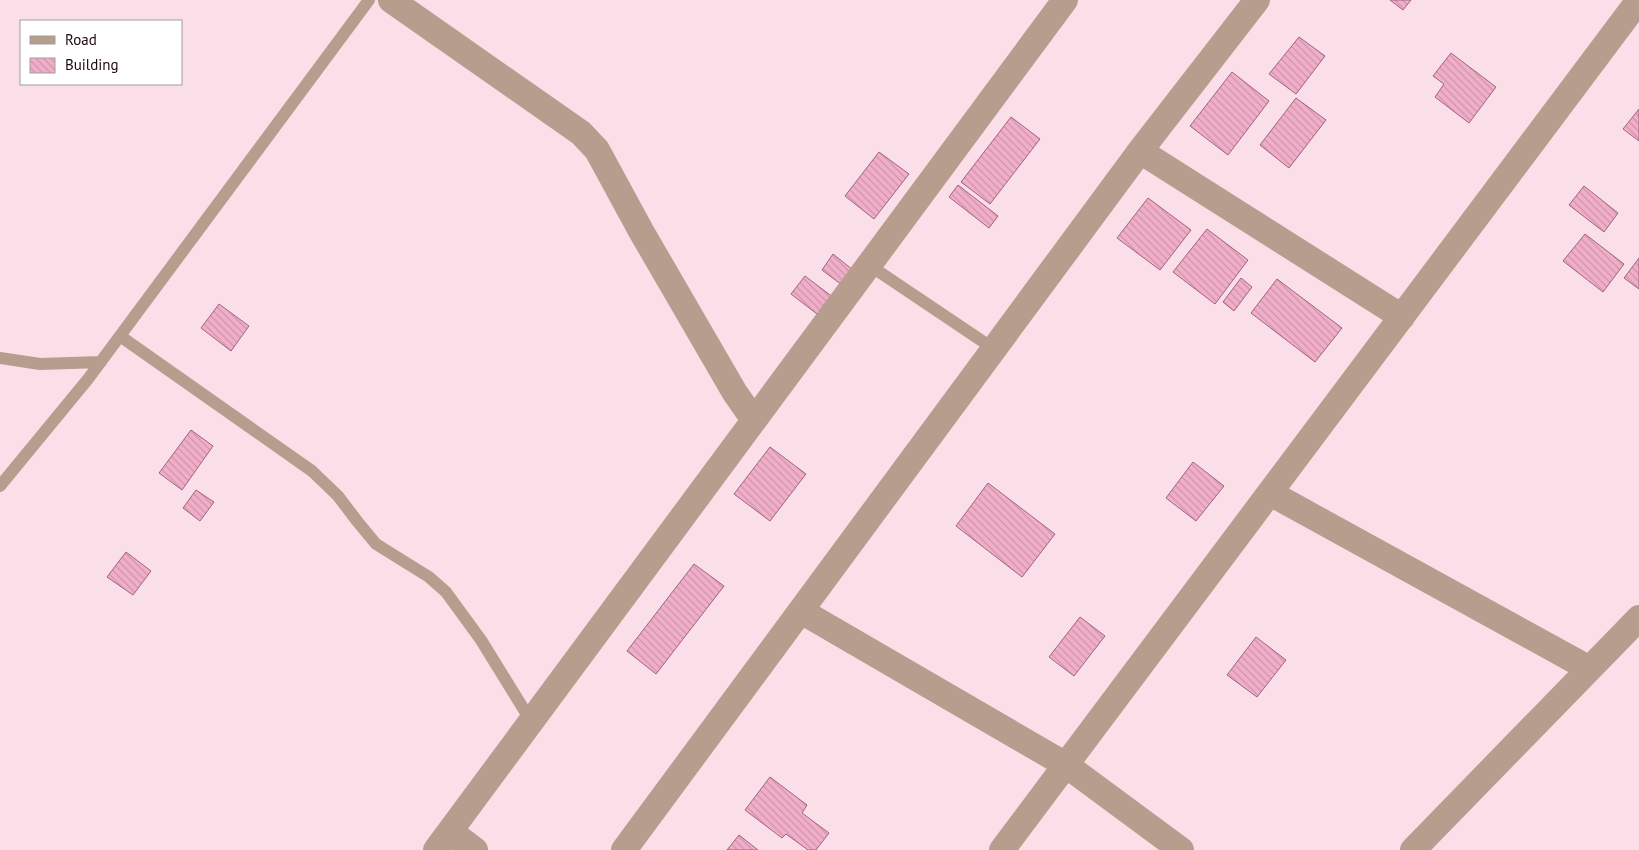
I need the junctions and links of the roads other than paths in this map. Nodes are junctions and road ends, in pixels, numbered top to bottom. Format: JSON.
{"nodes":[{"id":1,"x":369,"y":0,"type":"edge"},
{"id":2,"x":391,"y":0,"type":"edge"},
{"id":3,"x":1065,"y":0,"type":"edge"},
{"id":4,"x":1257,"y":0,"type":"edge"},
{"id":5,"x":1639,"y":0,"type":"edge"},
{"id":6,"x":1140,"y":151,"type":"junction"},
{"id":7,"x":868,"y":265,"type":"junction"},
{"id":8,"x":1402,"y":317,"type":"junction"},
{"id":9,"x":120,"y":336,"type":"junction"},
{"id":10,"x":994,"y":349,"type":"junction"},
{"id":11,"x":0,"y":358,"type":"edge"},
{"id":12,"x":101,"y":362,"type":"junction"},
{"id":13,"x":754,"y":420,"type":"junction"},
{"id":14,"x":0,"y":486,"type":"edge"},
{"id":15,"x":1270,"y":493,"type":"junction"},
{"id":16,"x":801,"y":611,"type":"junction"},
{"id":17,"x":1639,"y":618,"type":"edge"},
{"id":18,"x":1588,"y":668,"type":"junction"},
{"id":19,"x":532,"y":721,"type":"junction"},
{"id":20,"x":1066,"y":765,"type":"junction"},
{"id":21,"x":443,"y":841,"type":"edge"},
{"id":22,"x":475,"y":850,"type":"edge"},
{"id":23,"x":624,"y":850,"type":"edge"},
{"id":24,"x":1002,"y":850,"type":"edge"},
{"id":25,"x":1181,"y":850,"type":"edge"},
{"id":26,"x":1413,"y":850,"type":"edge"}],
"edges":[{"from":1,"to":9,"type":"lane"},
{"from":2,"to":13,"type":"street"},
{"from":3,"to":7,"type":"street"},
{"from":4,"to":6,"type":"street"},
{"from":5,"to":8,"type":"street"},
{"from":6,"to":8,"type":"street"},
{"from":6,"to":10,"type":"street"},
{"from":7,"to":10,"type":"lane"},
{"from":7,"to":13,"type":"street"},
{"from":8,"to":15,"type":"street"},
{"from":9,"to":12,"type":"lane"},
{"from":9,"to":19,"type":"lane"},
{"from":10,"to":16,"type":"street"},
{"from":11,"to":12,"type":"lane"},
{"from":12,"to":14,"type":"lane"},
{"from":13,"to":19,"type":"street"},
{"from":15,"to":18,"type":"street"},
{"from":15,"to":20,"type":"street"},
{"from":16,"to":20,"type":"street"},
{"from":16,"to":23,"type":"street"},
{"from":17,"to":18,"type":"street"},
{"from":18,"to":26,"type":"street"},
{"from":19,"to":21,"type":"street"},
{"from":20,"to":24,"type":"street"},
{"from":20,"to":25,"type":"street"},
{"from":21,"to":22,"type":"street"}]}
